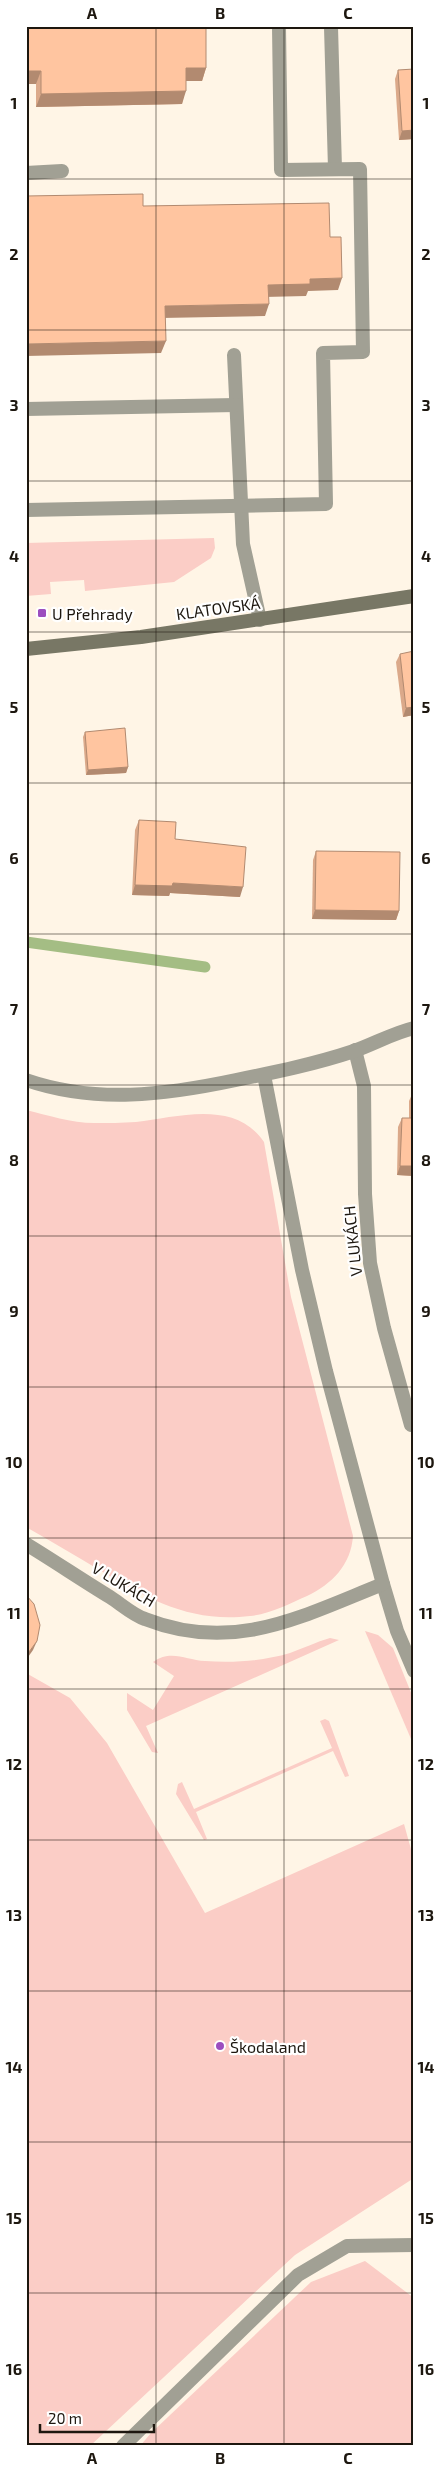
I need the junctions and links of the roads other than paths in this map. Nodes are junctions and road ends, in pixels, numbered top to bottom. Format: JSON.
{"nodes":[{"id":1,"x":279,"y":27,"type":"edge"},
{"id":2,"x":331,"y":27,"type":"edge"},
{"id":3,"x":335,"y":169,"type":"junction"},
{"id":4,"x":62,"y":171,"type":"dead end"},
{"id":5,"x":26,"y":173,"type":"edge"},
{"id":6,"x":234,"y":355,"type":"dead end"},
{"id":7,"x":236,"y":405,"type":"junction"},
{"id":8,"x":26,"y":409,"type":"edge"},
{"id":9,"x":240,"y":506,"type":"junction"},
{"id":10,"x":26,"y":510,"type":"edge"},
{"id":11,"x":414,"y":596,"type":"edge"},
{"id":12,"x":260,"y":620,"type":"junction"},
{"id":13,"x":26,"y":649,"type":"edge"},
{"id":14,"x":414,"y":1028,"type":"edge"},
{"id":15,"x":355,"y":1050,"type":"junction"},
{"id":16,"x":264,"y":1075,"type":"junction"},
{"id":17,"x":26,"y":1080,"type":"edge"},
{"id":18,"x":411,"y":1425,"type":"dead end"},
{"id":19,"x":26,"y":1544,"type":"edge"},
{"id":20,"x":383,"y":1584,"type":"junction"},
{"id":21,"x":414,"y":1671,"type":"edge"},
{"id":22,"x":414,"y":2245,"type":"edge"},
{"id":23,"x":123,"y":2446,"type":"edge"}],
"edges":[{"from":1,"to":3,"type":"street"},
{"from":2,"to":3,"type":"street"},
{"from":3,"to":9,"type":"street"},
{"from":4,"to":5,"type":"street"},
{"from":6,"to":7,"type":"street"},
{"from":7,"to":8,"type":"street"},
{"from":7,"to":9,"type":"street"},
{"from":9,"to":10,"type":"street"},
{"from":9,"to":12,"type":"street"},
{"from":11,"to":12,"type":"main road","name":"KLATOVSKÁ"},
{"from":12,"to":13,"type":"main road","name":"KLATOVSKÁ"},
{"from":14,"to":15,"type":"street"},
{"from":15,"to":16,"type":"street"},
{"from":15,"to":18,"type":"street","name":"V LUKÁCH"},
{"from":16,"to":17,"type":"street"},
{"from":16,"to":20,"type":"street"},
{"from":19,"to":20,"type":"street","name":"V LUKÁCH"},
{"from":20,"to":21,"type":"street"},
{"from":22,"to":23,"type":"street"}]}
